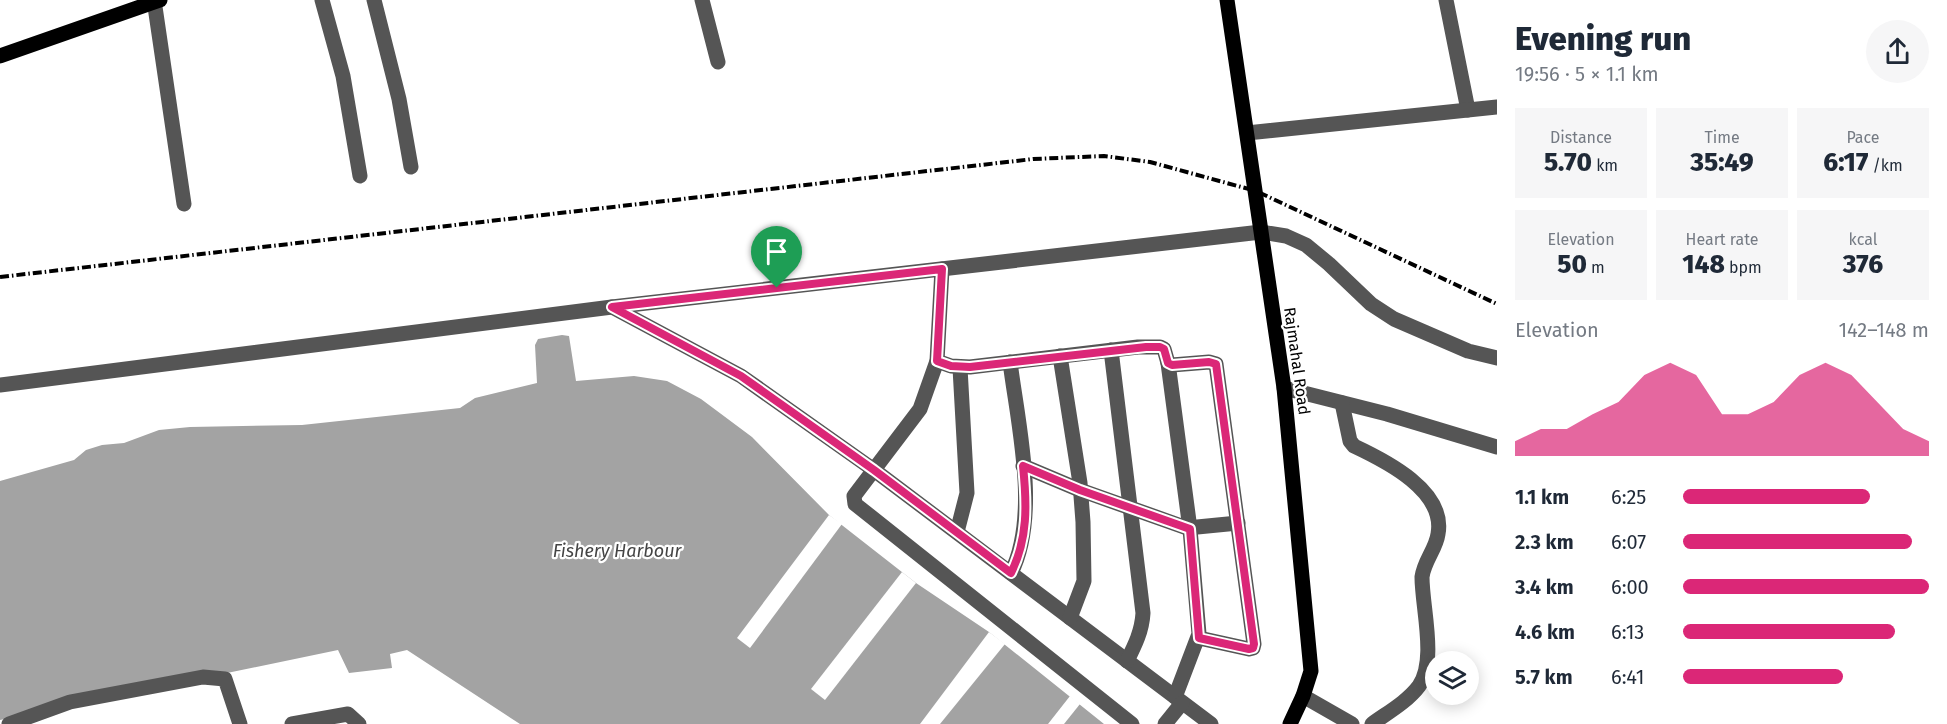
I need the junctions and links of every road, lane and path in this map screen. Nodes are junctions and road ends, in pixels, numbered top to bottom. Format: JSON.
{"nodes":[{"id":1,"x":322,"y":0,"type":"edge"},
{"id":2,"x":374,"y":0,"type":"edge"},
{"id":3,"x":702,"y":0,"type":"edge"},
{"id":4,"x":1227,"y":0,"type":"edge"},
{"id":5,"x":1446,"y":0,"type":"edge"},
{"id":6,"x":156,"y":1,"type":"edge"},
{"id":7,"x":0,"y":56,"type":"edge"},
{"id":8,"x":718,"y":62,"type":"dead end"},
{"id":9,"x":1497,"y":107,"type":"edge"},
{"id":10,"x":1468,"y":110,"type":"junction"},
{"id":11,"x":1247,"y":134,"type":"junction"},
{"id":12,"x":411,"y":167,"type":"dead end"},
{"id":13,"x":360,"y":176,"type":"dead end"},
{"id":14,"x":184,"y":204,"type":"dead end"},
{"id":15,"x":1261,"y":232,"type":"junction"},
{"id":16,"x":942,"y":269,"type":"junction"},
{"id":17,"x":612,"y":307,"type":"junction"},
{"id":18,"x":1111,"y":350,"type":"junction"},
{"id":19,"x":1060,"y":356,"type":"junction"},
{"id":20,"x":1497,"y":358,"type":"edge"},
{"id":21,"x":937,"y":361,"type":"junction"},
{"id":22,"x":1010,"y":362,"type":"junction"},
{"id":23,"x":1168,"y":363,"type":"junction"},
{"id":24,"x":960,"y":368,"type":"junction"},
{"id":25,"x":0,"y":386,"type":"edge"},
{"id":26,"x":1284,"y":388,"type":"junction"},
{"id":27,"x":1342,"y":403,"type":"junction"},
{"id":28,"x":1497,"y":447,"type":"edge"},
{"id":29,"x":1023,"y":466,"type":"junction"},
{"id":30,"x":874,"y":470,"type":"junction"},
{"id":31,"x":1080,"y":490,"type":"junction"},
{"id":32,"x":1131,"y":508,"type":"junction"},
{"id":33,"x":1238,"y":524,"type":"junction"},
{"id":34,"x":1190,"y":529,"type":"junction"},
{"id":35,"x":957,"y":532,"type":"junction"},
{"id":36,"x":1011,"y":573,"type":"junction"},
{"id":37,"x":1070,"y":618,"type":"junction"},
{"id":38,"x":1199,"y":638,"type":"junction"},
{"id":39,"x":1127,"y":661,"type":"junction"},
{"id":40,"x":1303,"y":696,"type":"junction"},
{"id":41,"x":1179,"y":700,"type":"junction"},
{"id":42,"x":9,"y":724,"type":"edge"},
{"id":43,"x":240,"y":724,"type":"edge"},
{"id":44,"x":292,"y":724,"type":"edge"},
{"id":45,"x":359,"y":724,"type":"edge"},
{"id":46,"x":1132,"y":724,"type":"edge"},
{"id":47,"x":1165,"y":724,"type":"edge"},
{"id":48,"x":1211,"y":724,"type":"edge"},
{"id":49,"x":1290,"y":724,"type":"edge"},
{"id":50,"x":1352,"y":724,"type":"edge"},
{"id":51,"x":1372,"y":724,"type":"edge"}],
"edges":[{"from":1,"to":13,"type":"street"},
{"from":2,"to":12,"type":"street"},
{"from":3,"to":8,"type":"street"},
{"from":4,"to":11,"type":"main road","name":"Rajmahal Road"},
{"from":5,"to":10,"type":"street"},
{"from":6,"to":7,"type":"main road"},
{"from":6,"to":14,"type":"street"},
{"from":9,"to":10,"type":"street"},
{"from":10,"to":11,"type":"street"},
{"from":11,"to":15,"type":"main road","name":"Rajmahal Road"},
{"from":15,"to":16,"type":"street"},
{"from":15,"to":20,"type":"street"},
{"from":15,"to":26,"type":"main road","name":"Rajmahal Road"},
{"from":16,"to":17,"type":"street"},
{"from":16,"to":21,"type":"street"},
{"from":17,"to":25,"type":"street"},
{"from":17,"to":30,"type":"street"},
{"from":18,"to":19,"type":"street"},
{"from":18,"to":23,"type":"street"},
{"from":18,"to":32,"type":"street"},
{"from":19,"to":22,"type":"street"},
{"from":19,"to":31,"type":"street"},
{"from":21,"to":24,"type":"street"},
{"from":21,"to":30,"type":"street"},
{"from":22,"to":24,"type":"street"},
{"from":22,"to":29,"type":"street"},
{"from":23,"to":33,"type":"street"},
{"from":23,"to":34,"type":"street"},
{"from":24,"to":35,"type":"street"},
{"from":26,"to":27,"type":"street"},
{"from":26,"to":40,"type":"main road","name":"Rajmahal Road"},
{"from":27,"to":28,"type":"street"},
{"from":27,"to":51,"type":"street"},
{"from":29,"to":31,"type":"street"},
{"from":29,"to":36,"type":"street"},
{"from":30,"to":35,"type":"street"},
{"from":30,"to":46,"type":"street"},
{"from":31,"to":32,"type":"street"},
{"from":31,"to":37,"type":"street"},
{"from":32,"to":34,"type":"street"},
{"from":32,"to":39,"type":"street"},
{"from":33,"to":34,"type":"street"},
{"from":33,"to":38,"type":"street"},
{"from":34,"to":38,"type":"street"},
{"from":35,"to":36,"type":"street"},
{"from":36,"to":37,"type":"street"},
{"from":37,"to":39,"type":"street"},
{"from":38,"to":41,"type":"street"},
{"from":39,"to":41,"type":"street"},
{"from":40,"to":49,"type":"main road","name":"Rajmahal Road"},
{"from":40,"to":50,"type":"street"},
{"from":41,"to":47,"type":"street"},
{"from":41,"to":48,"type":"street"},
{"from":42,"to":43,"type":"street"},
{"from":44,"to":45,"type":"street"}]}
